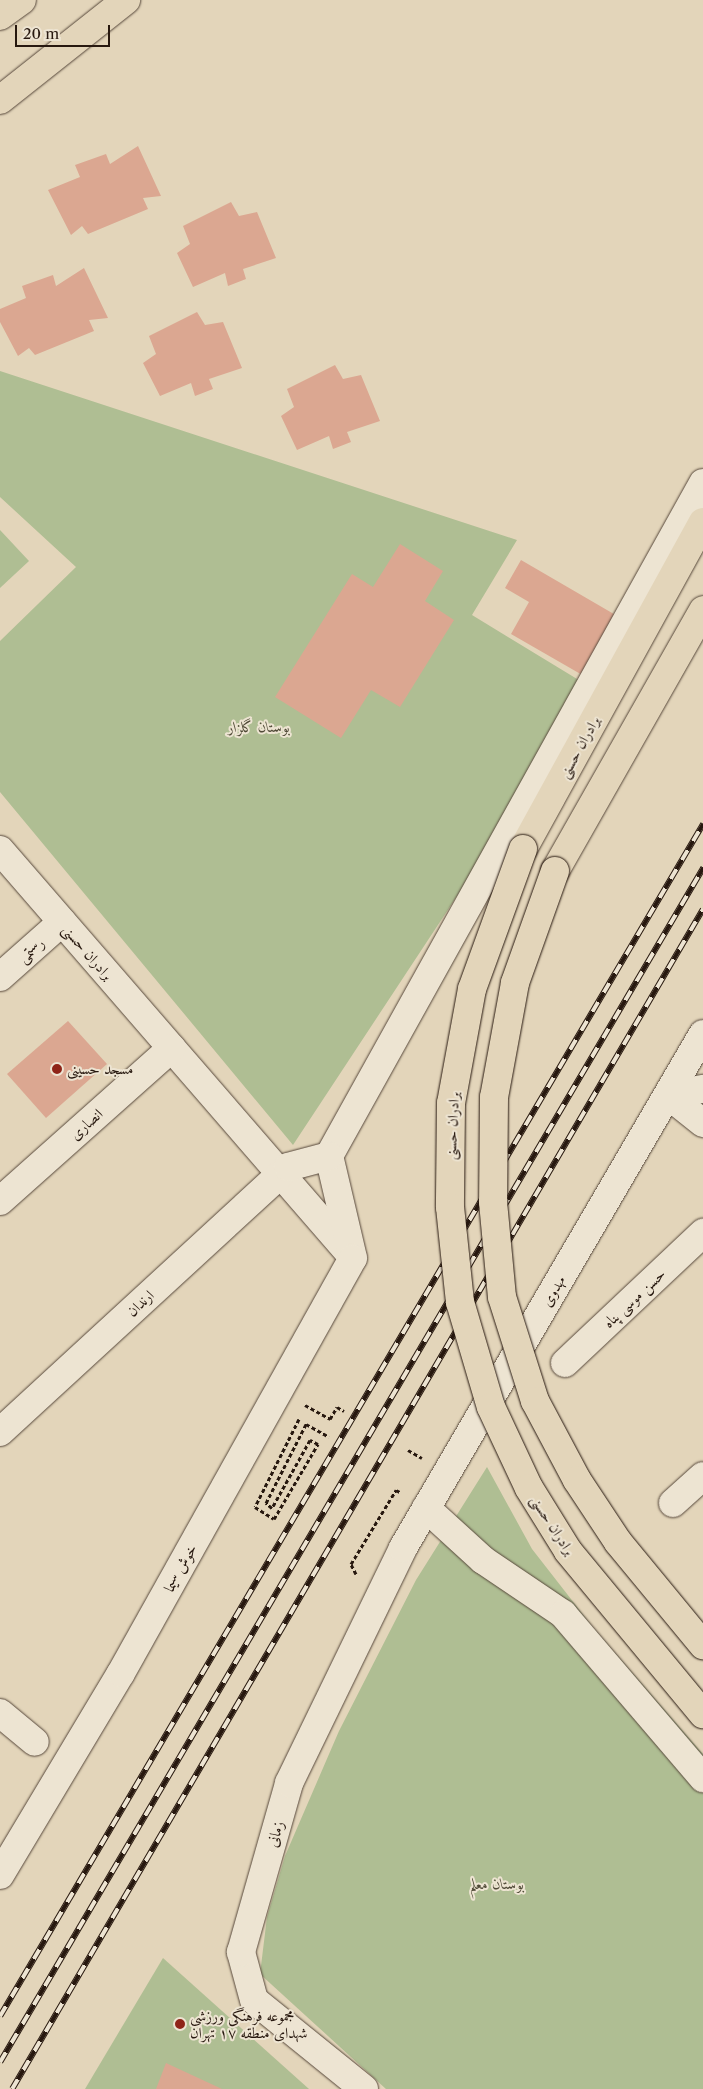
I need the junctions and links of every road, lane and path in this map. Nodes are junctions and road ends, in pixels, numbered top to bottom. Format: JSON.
{"nodes":[{"id":1,"x":126,"y":0,"type":"edge"},
{"id":2,"x":0,"y":100,"type":"edge"},
{"id":3,"x":703,"y":483,"type":"edge"},
{"id":4,"x":703,"y":522,"type":"edge"},
{"id":5,"x":703,"y":610,"type":"edge"},
{"id":6,"x":0,"y":850,"type":"edge"},
{"id":7,"x":62,"y":922,"type":"junction"},
{"id":8,"x":0,"y":977,"type":"edge"},
{"id":9,"x":703,"y":1034,"type":"edge"},
{"id":10,"x":172,"y":1048,"type":"junction"},
{"id":11,"x":703,"y":1089,"type":"edge"},
{"id":12,"x":668,"y":1095,"type":"junction"},
{"id":13,"x":703,"y":1123,"type":"edge"},
{"id":14,"x":329,"y":1156,"type":"junction"},
{"id":15,"x":281,"y":1174,"type":"junction"},
{"id":16,"x":0,"y":1201,"type":"edge"},
{"id":17,"x":703,"y":1234,"type":"edge"},
{"id":18,"x":353,"y":1258,"type":"junction"},
{"id":19,"x":565,"y":1363,"type":"dead end"},
{"id":20,"x":275,"y":1398,"type":"junction"},
{"id":21,"x":344,"y":1411,"type":"dead end"},
{"id":22,"x":0,"y":1432,"type":"edge"},
{"id":23,"x":329,"y":1437,"type":"dead end"},
{"id":24,"x":703,"y":1476,"type":"edge"},
{"id":25,"x":673,"y":1503,"type":"dead end"},
{"id":26,"x":426,"y":1508,"type":"junction"},
{"id":27,"x":403,"y":1548,"type":"joint"},
{"id":28,"x":703,"y":1645,"type":"edge"},
{"id":29,"x":0,"y":1713,"type":"edge"},
{"id":30,"x":703,"y":1714,"type":"edge"},
{"id":31,"x":35,"y":1742,"type":"dead end"},
{"id":32,"x":703,"y":1778,"type":"edge"},
{"id":33,"x":0,"y":1875,"type":"edge"},
{"id":34,"x":364,"y":2089,"type":"edge"}],
"edges":[{"from":1,"to":2,"type":"main road"},
{"from":3,"to":14,"type":"street"},
{"from":4,"to":30,"type":"main road","name":"برادران حسنی","bridge":true},
{"from":5,"to":28,"type":"main road","bridge":true},
{"from":6,"to":7,"type":"street","name":"برادران حسنی"},
{"from":7,"to":8,"type":"street","name":"رستمی"},
{"from":7,"to":10,"type":"street","name":"برادران حسنی"},
{"from":9,"to":12,"type":"street","name":"مهدوی"},
{"from":10,"to":15,"type":"street","name":"برادران حسنی"},
{"from":10,"to":16,"type":"street","name":"انصاری"},
{"from":11,"to":12,"type":"street"},
{"from":12,"to":13,"type":"street"},
{"from":12,"to":26,"type":"street","name":"مهدوی"},
{"from":14,"to":15,"type":"street","name":"ارندان"},
{"from":14,"to":18,"type":"street"},
{"from":15,"to":18,"type":"street","name":"برادران حسنی"},
{"from":15,"to":22,"type":"street","name":"ارندان"},
{"from":17,"to":19,"type":"street","name":"حسن موسی پناه"},
{"from":18,"to":20,"type":"street","name":"خوش سیما"},
{"from":20,"to":21,"type":"path"},
{"from":20,"to":23,"type":"path"},
{"from":20,"to":33,"type":"street","name":"خوش سیما"},
{"from":24,"to":25,"type":"street"},
{"from":26,"to":27,"type":"street","name":"مهدوی"},
{"from":26,"to":32,"type":"street"},
{"from":27,"to":34,"type":"street","name":"زمانی"},
{"from":29,"to":31,"type":"street"}]}
